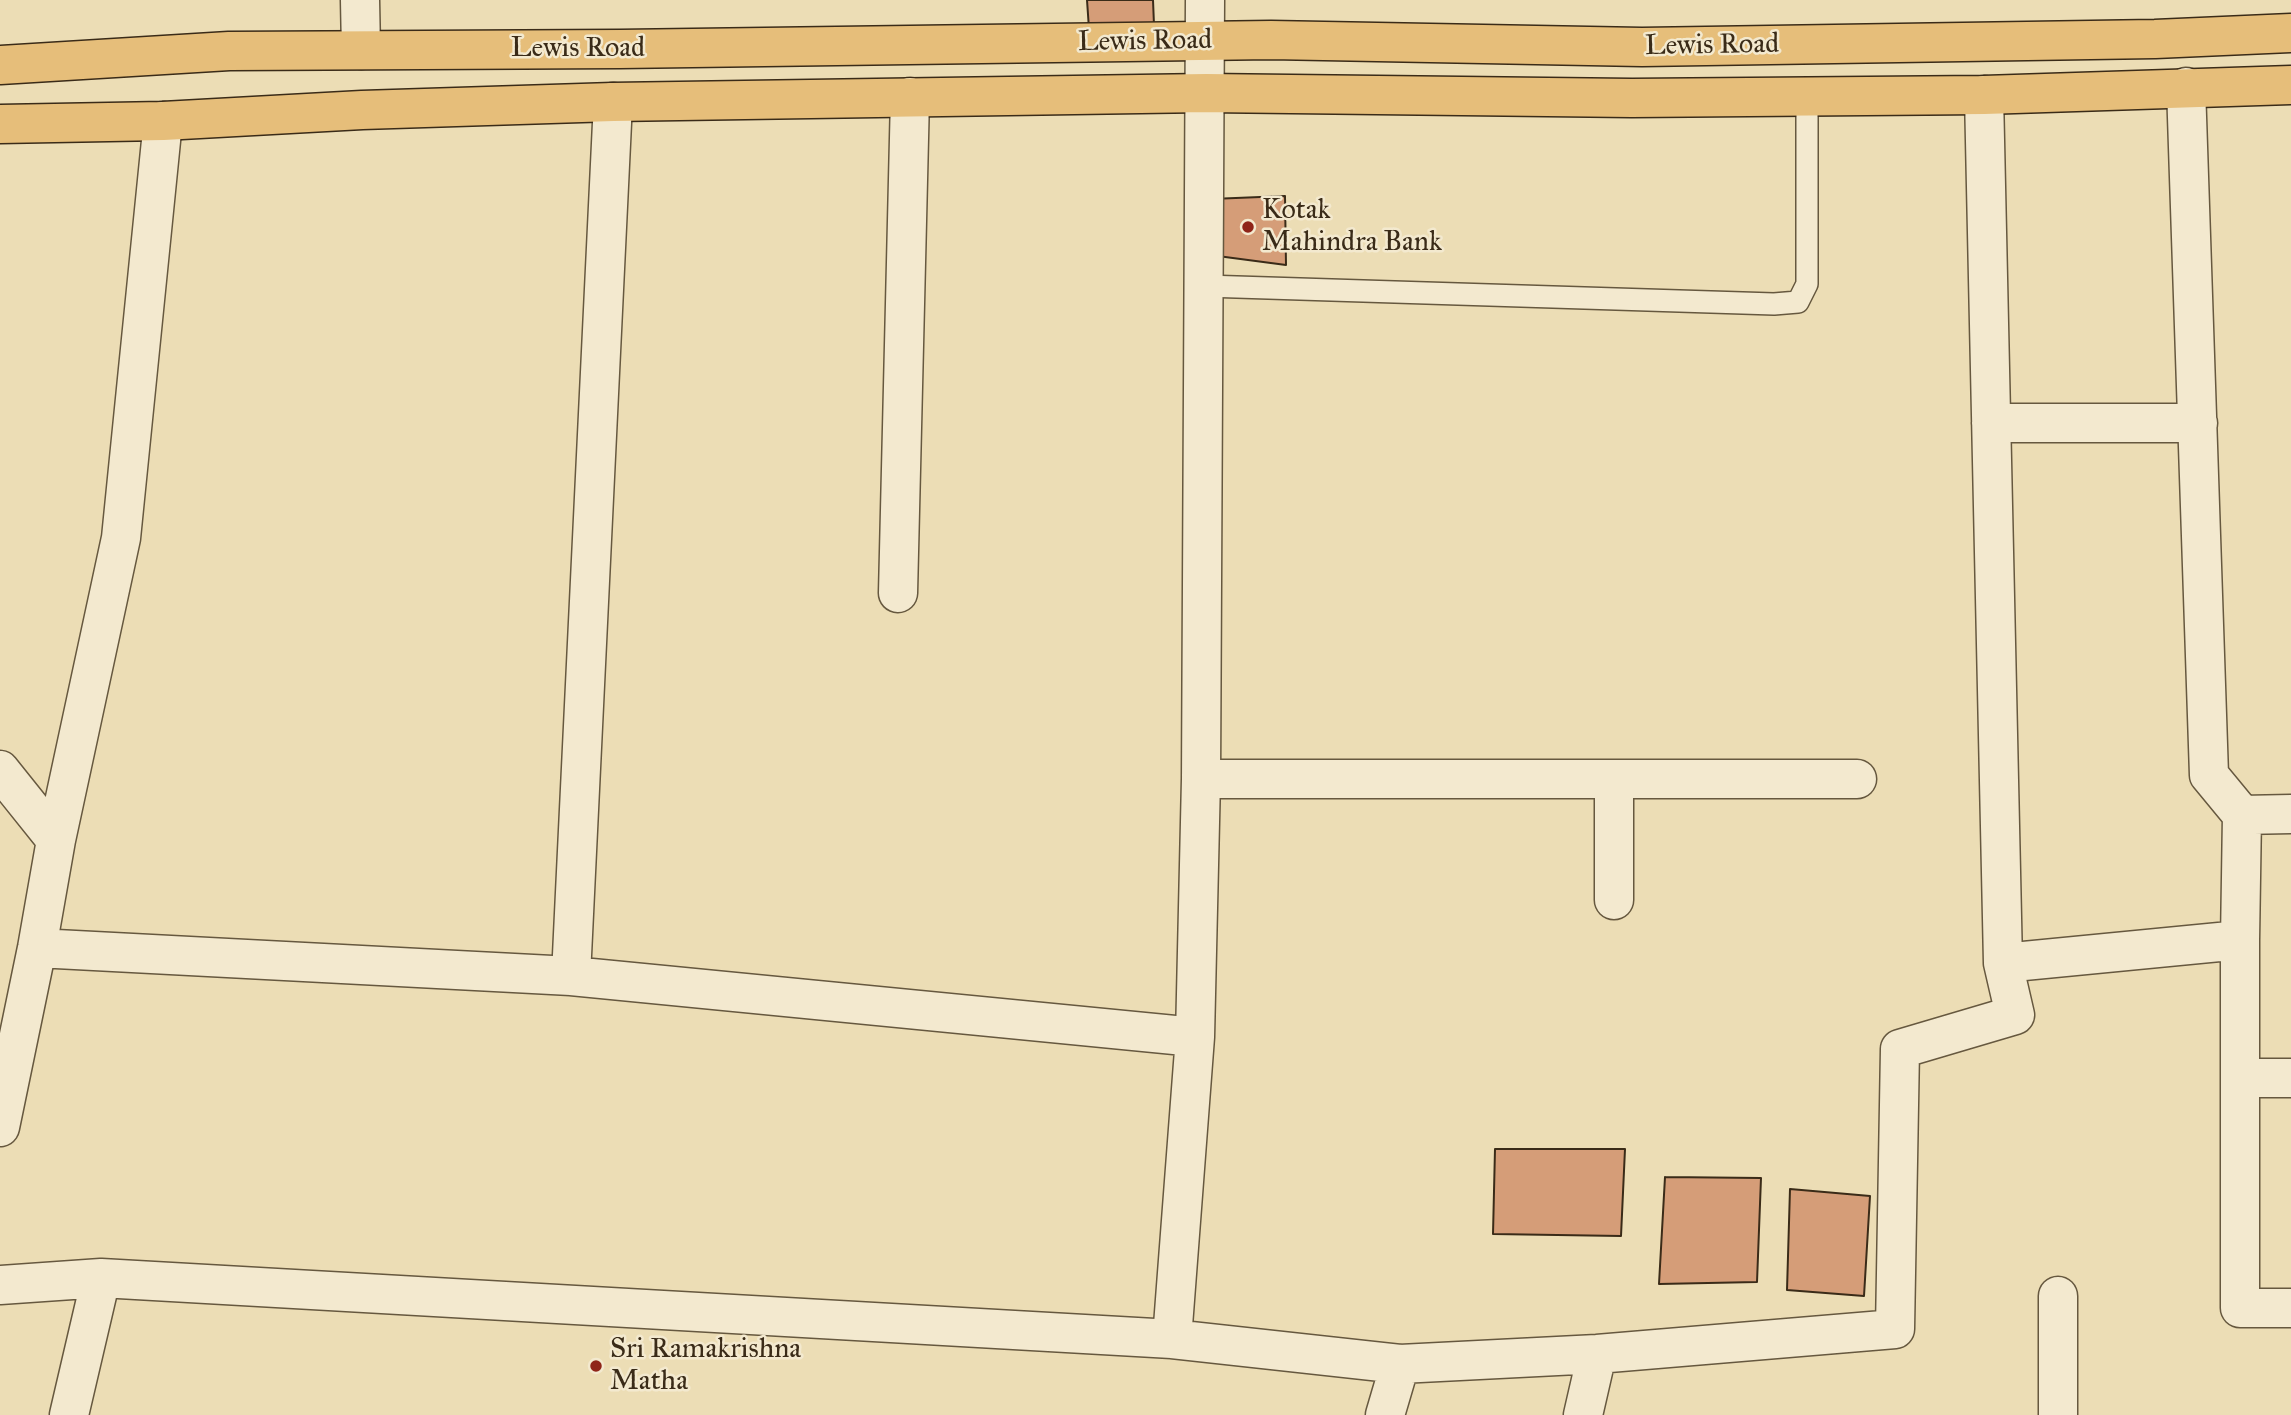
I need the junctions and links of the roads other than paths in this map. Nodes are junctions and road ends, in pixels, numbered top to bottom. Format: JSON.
{"nodes":[{"id":1,"x":360,"y":0,"type":"edge"},
{"id":2,"x":1205,"y":0,"type":"edge"},
{"id":3,"x":2291,"y":33,"type":"edge"},
{"id":4,"x":1206,"y":41,"type":"junction"},
{"id":5,"x":361,"y":50,"type":"junction"},
{"id":6,"x":0,"y":65,"type":"edge"},
{"id":7,"x":2291,"y":85,"type":"edge"},
{"id":8,"x":2186,"y":87,"type":"junction"},
{"id":9,"x":1206,"y":93,"type":"junction"},
{"id":10,"x":1984,"y":96,"type":"junction"},
{"id":11,"x":910,"y":97,"type":"junction"},
{"id":12,"x":1807,"y":97,"type":"junction"},
{"id":13,"x":613,"y":102,"type":"junction"},
{"id":14,"x":163,"y":121,"type":"junction"},
{"id":15,"x":0,"y":124,"type":"edge"},
{"id":16,"x":1205,"y":286,"type":"junction"},
{"id":17,"x":1991,"y":423,"type":"junction"},
{"id":18,"x":2198,"y":423,"type":"junction"},
{"id":19,"x":898,"y":593,"type":"dead end"},
{"id":20,"x":0,"y":770,"type":"edge"},
{"id":21,"x":1201,"y":779,"type":"junction"},
{"id":22,"x":1614,"y":779,"type":"junction"},
{"id":23,"x":1857,"y":779,"type":"dead end"},
{"id":24,"x":2291,"y":814,"type":"edge"},
{"id":25,"x":2242,"y":815,"type":"junction"},
{"id":26,"x":56,"y":840,"type":"junction"},
{"id":27,"x":1614,"y":900,"type":"dead end"},
{"id":28,"x":2240,"y":940,"type":"junction"},
{"id":29,"x":37,"y":948,"type":"junction"},
{"id":30,"x":2003,"y":963,"type":"junction"},
{"id":31,"x":571,"y":976,"type":"junction"},
{"id":32,"x":1195,"y":1037,"type":"junction"},
{"id":33,"x":2240,"y":1078,"type":"junction"},
{"id":34,"x":2291,"y":1078,"type":"edge"},
{"id":35,"x":0,"y":1127,"type":"edge"},
{"id":36,"x":101,"y":1278,"type":"junction"},
{"id":37,"x":0,"y":1285,"type":"edge"},
{"id":38,"x":2058,"y":1296,"type":"dead end"},
{"id":39,"x":2291,"y":1308,"type":"edge"},
{"id":40,"x":1172,"y":1339,"type":"junction"},
{"id":41,"x":1597,"y":1354,"type":"junction"},
{"id":42,"x":1400,"y":1364,"type":"junction"},
{"id":43,"x":69,"y":1415,"type":"edge"},
{"id":44,"x":1385,"y":1415,"type":"edge"},
{"id":45,"x":1583,"y":1415,"type":"edge"},
{"id":46,"x":2058,"y":1415,"type":"edge"}],
"edges":[{"from":1,"to":5,"type":"street"},
{"from":2,"to":4,"type":"street"},
{"from":3,"to":4,"type":"main road","name":"Lewis Road"},
{"from":4,"to":5,"type":"main road","name":"Lewis Road"},
{"from":4,"to":9,"type":"street"},
{"from":5,"to":6,"type":"main road","name":"Lewis Road"},
{"from":7,"to":8,"type":"main road","name":"Lewis Road"},
{"from":8,"to":10,"type":"main road","name":"Lewis Road"},
{"from":8,"to":18,"type":"street"},
{"from":9,"to":11,"type":"main road","name":"Lewis Road"},
{"from":9,"to":12,"type":"main road","name":"Lewis Road"},
{"from":9,"to":16,"type":"street"},
{"from":10,"to":12,"type":"main road","name":"Lewis Road"},
{"from":10,"to":17,"type":"street"},
{"from":11,"to":13,"type":"main road","name":"Lewis Road"},
{"from":11,"to":19,"type":"street"},
{"from":12,"to":16,"type":"lane"},
{"from":13,"to":14,"type":"main road","name":"Lewis Road"},
{"from":13,"to":31,"type":"street"},
{"from":14,"to":15,"type":"main road","name":"Lewis Road"},
{"from":14,"to":26,"type":"street"},
{"from":16,"to":21,"type":"street"},
{"from":17,"to":18,"type":"street"},
{"from":17,"to":30,"type":"street"},
{"from":18,"to":25,"type":"street"},
{"from":20,"to":26,"type":"street"},
{"from":21,"to":22,"type":"street"},
{"from":21,"to":32,"type":"street"},
{"from":22,"to":23,"type":"street"},
{"from":22,"to":27,"type":"street"},
{"from":24,"to":25,"type":"street"},
{"from":25,"to":28,"type":"street"},
{"from":26,"to":29,"type":"street"},
{"from":28,"to":30,"type":"street"},
{"from":28,"to":33,"type":"street"},
{"from":29,"to":31,"type":"street"},
{"from":29,"to":35,"type":"street"},
{"from":30,"to":41,"type":"street"},
{"from":31,"to":32,"type":"street"},
{"from":32,"to":40,"type":"street"},
{"from":33,"to":34,"type":"street"},
{"from":33,"to":39,"type":"street"},
{"from":36,"to":37,"type":"street"},
{"from":36,"to":40,"type":"street"},
{"from":36,"to":43,"type":"street"},
{"from":38,"to":46,"type":"street"},
{"from":40,"to":42,"type":"street"},
{"from":41,"to":42,"type":"street"},
{"from":41,"to":45,"type":"street"},
{"from":42,"to":44,"type":"street"}]}
